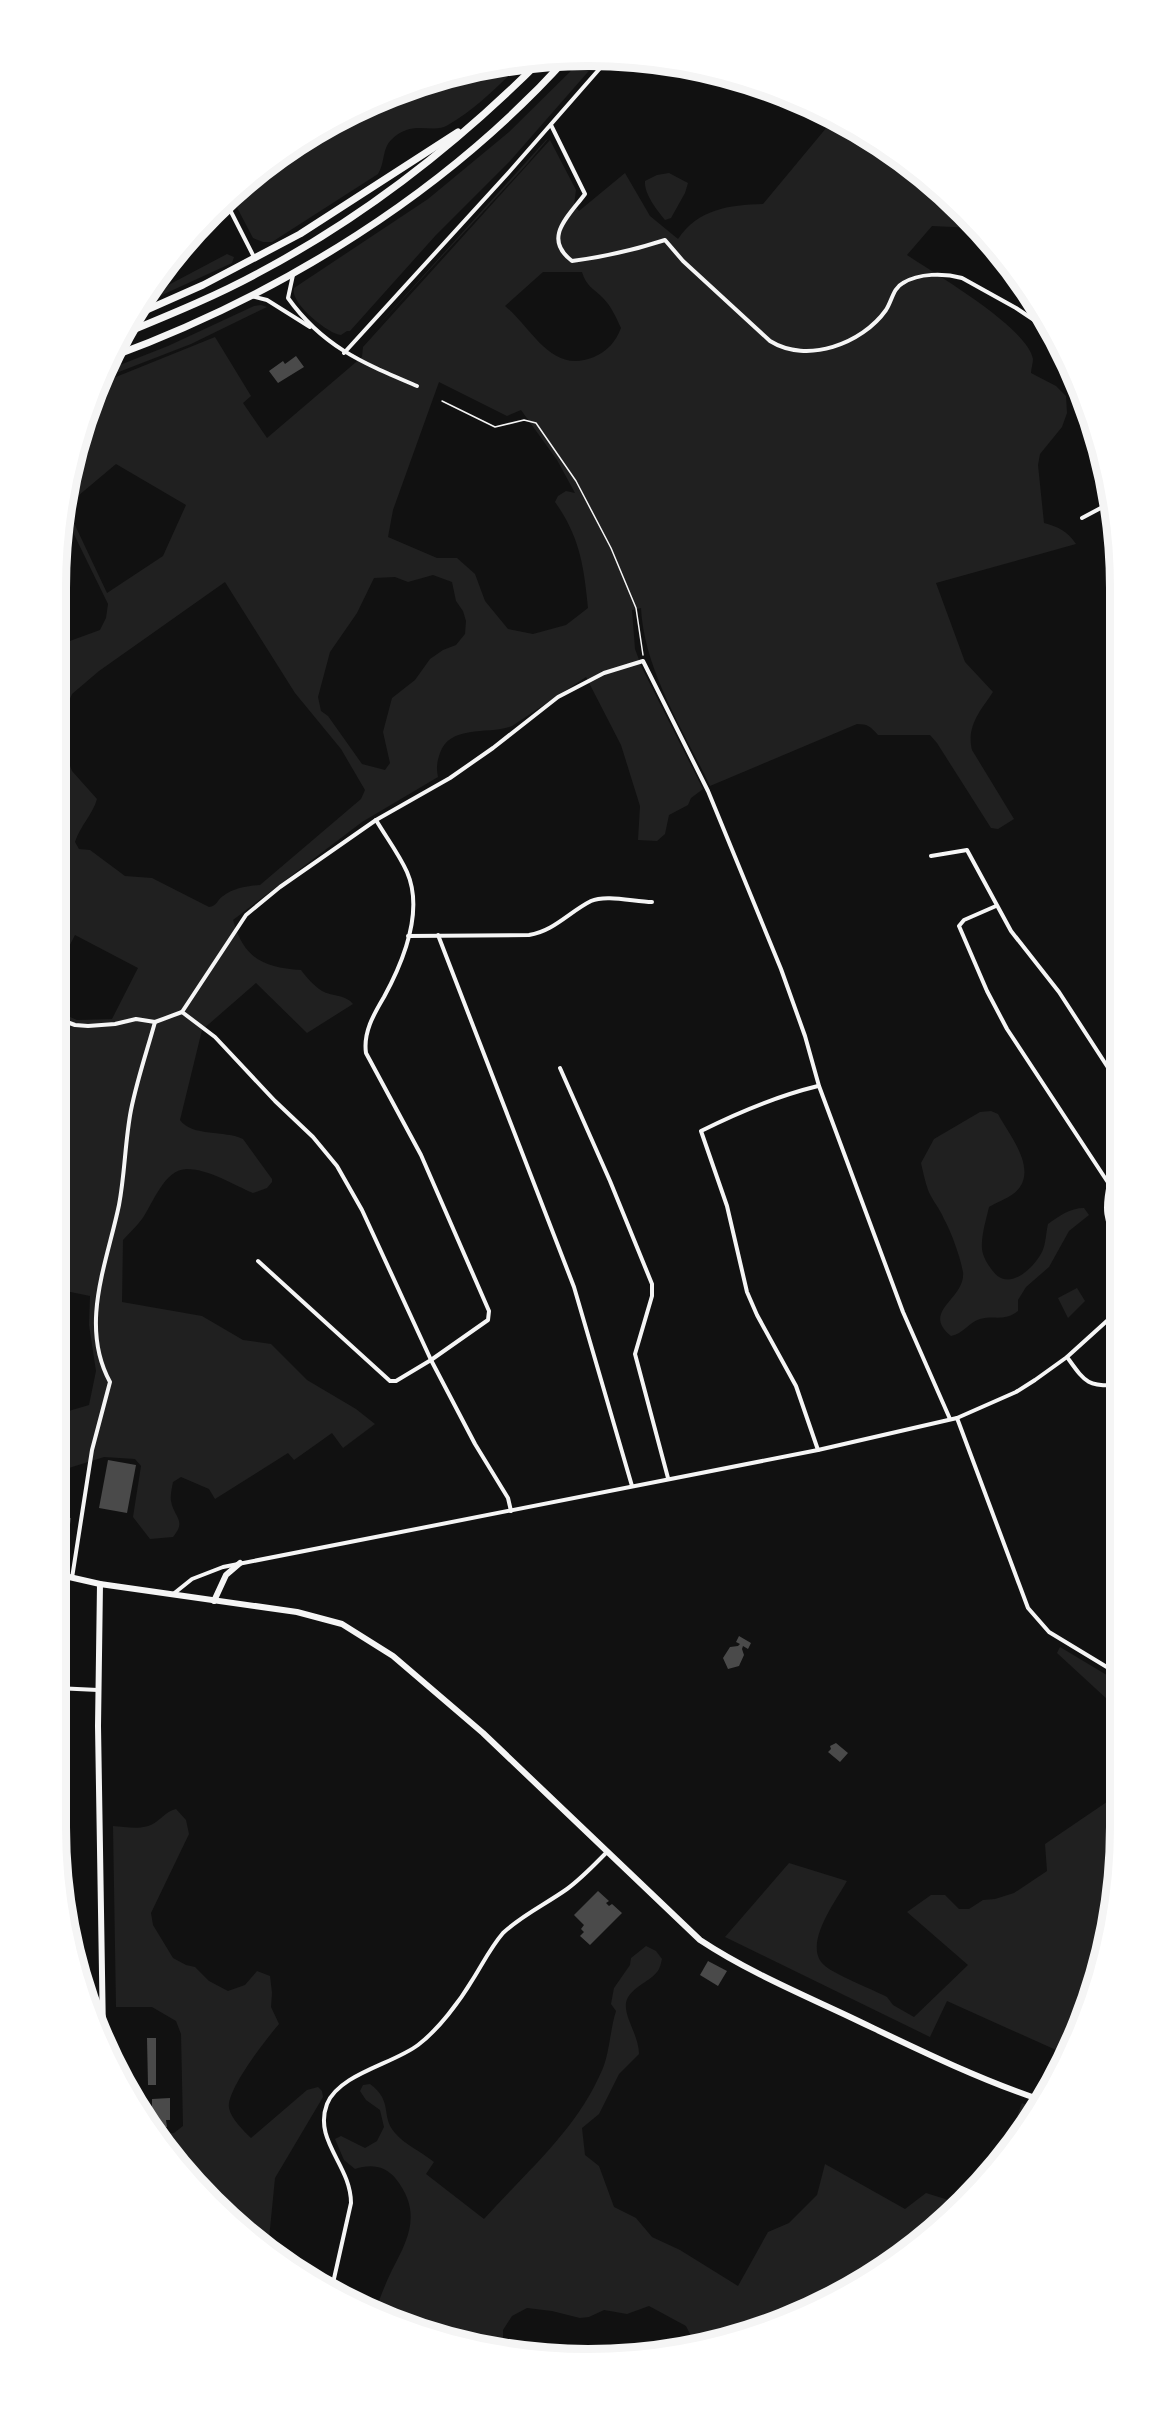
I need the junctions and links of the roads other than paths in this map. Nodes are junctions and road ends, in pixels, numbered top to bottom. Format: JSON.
{"nodes":[{"id":1,"x":602,"y":66,"type":"edge"},
{"id":2,"x":559,"y":67,"type":"edge"},
{"id":3,"x":532,"y":69,"type":"edge"},
{"id":4,"x":478,"y":120,"type":"junction"},
{"id":5,"x":551,"y":125,"type":"junction"},
{"id":6,"x":230,"y":209,"type":"edge"},
{"id":7,"x":255,"y":259,"type":"junction"},
{"id":8,"x":293,"y":274,"type":"junction"},
{"id":9,"x":251,"y":296,"type":"junction"},
{"id":10,"x":147,"y":310,"type":"edge"},
{"id":11,"x":1037,"y":322,"type":"edge"},
{"id":12,"x":314,"y":328,"type":"junction"},
{"id":13,"x":135,"y":329,"type":"edge"},
{"id":14,"x":344,"y":353,"type":"junction"},
{"id":15,"x":122,"y":354,"type":"edge"},
{"id":16,"x":417,"y":386,"type":"dead end"},
{"id":17,"x":1104,"y":506,"type":"edge"},
{"id":18,"x":1082,"y":518,"type":"dead end"},
{"id":19,"x":376,"y":820,"type":"junction"},
{"id":20,"x":931,"y":856,"type":"dead end"},
{"id":21,"x":652,"y":902,"type":"dead end"},
{"id":22,"x":996,"y":906,"type":"junction"},
{"id":23,"x":438,"y":935,"type":"junction"},
{"id":24,"x":408,"y":936,"type":"junction"},
{"id":25,"x":182,"y":1012,"type":"junction"},
{"id":26,"x":66,"y":1021,"type":"edge"},
{"id":27,"x":155,"y":1022,"type":"junction"},
{"id":28,"x":560,"y":1068,"type":"dead end"},
{"id":29,"x":1110,"y":1071,"type":"edge"},
{"id":30,"x":819,"y":1086,"type":"junction"},
{"id":31,"x":1109,"y":1184,"type":"joint"},
{"id":32,"x":1110,"y":1228,"type":"edge"},
{"id":33,"x":258,"y":1262,"type":"dead end"},
{"id":34,"x":1110,"y":1318,"type":"edge"},
{"id":35,"x":1067,"y":1357,"type":"junction"},
{"id":36,"x":431,"y":1359,"type":"junction"},
{"id":37,"x":1110,"y":1386,"type":"edge"},
{"id":38,"x":957,"y":1418,"type":"junction"},
{"id":39,"x":950,"y":1419,"type":"junction"},
{"id":40,"x":818,"y":1450,"type":"junction"},
{"id":41,"x":668,"y":1478,"type":"junction"},
{"id":42,"x":632,"y":1486,"type":"junction"},
{"id":43,"x":511,"y":1511,"type":"junction"},
{"id":44,"x":240,"y":1563,"type":"junction"},
{"id":45,"x":66,"y":1577,"type":"edge"},
{"id":46,"x":72,"y":1579,"type":"junction"},
{"id":47,"x":100,"y":1584,"type":"junction"},
{"id":48,"x":172,"y":1595,"type":"junction"},
{"id":49,"x":214,"y":1601,"type":"junction"},
{"id":50,"x":1110,"y":1669,"type":"edge"},
{"id":51,"x":66,"y":1688,"type":"edge"},
{"id":52,"x":98,"y":1690,"type":"junction"},
{"id":53,"x":66,"y":1711,"type":"edge"},
{"id":54,"x":66,"y":1739,"type":"edge"},
{"id":55,"x":607,"y":1852,"type":"junction"},
{"id":56,"x":103,"y":2018,"type":"edge"},
{"id":57,"x":1034,"y":2098,"type":"edge"},
{"id":58,"x":333,"y":2282,"type":"edge"}],
"edges":[{"from":1,"to":5,"type":"street"},
{"from":2,"to":8,"type":"highway"},
{"from":3,"to":4,"type":"highway"},
{"from":4,"to":7,"type":"highway"},
{"from":4,"to":13,"type":"highway"},
{"from":5,"to":11,"type":"street"},
{"from":5,"to":14,"type":"street"},
{"from":6,"to":7,"type":"street"},
{"from":7,"to":10,"type":"highway"},
{"from":8,"to":9,"type":"highway"},
{"from":8,"to":12,"type":"street"},
{"from":9,"to":12,"type":"street"},
{"from":9,"to":15,"type":"highway"},
{"from":12,"to":14,"type":"street"},
{"from":14,"to":16,"type":"street"},
{"from":17,"to":18,"type":"street"},
{"from":19,"to":24,"type":"street"},
{"from":19,"to":25,"type":"street"},
{"from":19,"to":30,"type":"street"},
{"from":20,"to":22,"type":"street"},
{"from":21,"to":23,"type":"street"},
{"from":22,"to":29,"type":"street"},
{"from":22,"to":31,"type":"street"},
{"from":23,"to":24,"type":"street"},
{"from":23,"to":42,"type":"street"},
{"from":24,"to":36,"type":"street"},
{"from":25,"to":27,"type":"street"},
{"from":25,"to":36,"type":"street"},
{"from":26,"to":27,"type":"street"},
{"from":27,"to":46,"type":"street"},
{"from":28,"to":41,"type":"street"},
{"from":30,"to":39,"type":"street"},
{"from":30,"to":40,"type":"street"},
{"from":31,"to":32,"type":"street"},
{"from":33,"to":36,"type":"street"},
{"from":34,"to":35,"type":"street"},
{"from":35,"to":37,"type":"street"},
{"from":35,"to":38,"type":"street"},
{"from":36,"to":43,"type":"street"},
{"from":38,"to":39,"type":"street"},
{"from":38,"to":50,"type":"street"},
{"from":39,"to":40,"type":"street"},
{"from":40,"to":41,"type":"street"},
{"from":41,"to":42,"type":"street"},
{"from":42,"to":43,"type":"street"},
{"from":43,"to":44,"type":"street"},
{"from":44,"to":48,"type":"street"},
{"from":44,"to":49,"type":"main road"},
{"from":45,"to":46,"type":"main road"},
{"from":46,"to":47,"type":"main road"},
{"from":47,"to":48,"type":"main road"},
{"from":47,"to":52,"type":"main road"},
{"from":48,"to":49,"type":"main road"},
{"from":49,"to":55,"type":"main road"},
{"from":51,"to":52,"type":"street"},
{"from":52,"to":56,"type":"main road"},
{"from":53,"to":54,"type":"street"},
{"from":55,"to":57,"type":"main road"},
{"from":55,"to":58,"type":"street"}]}
